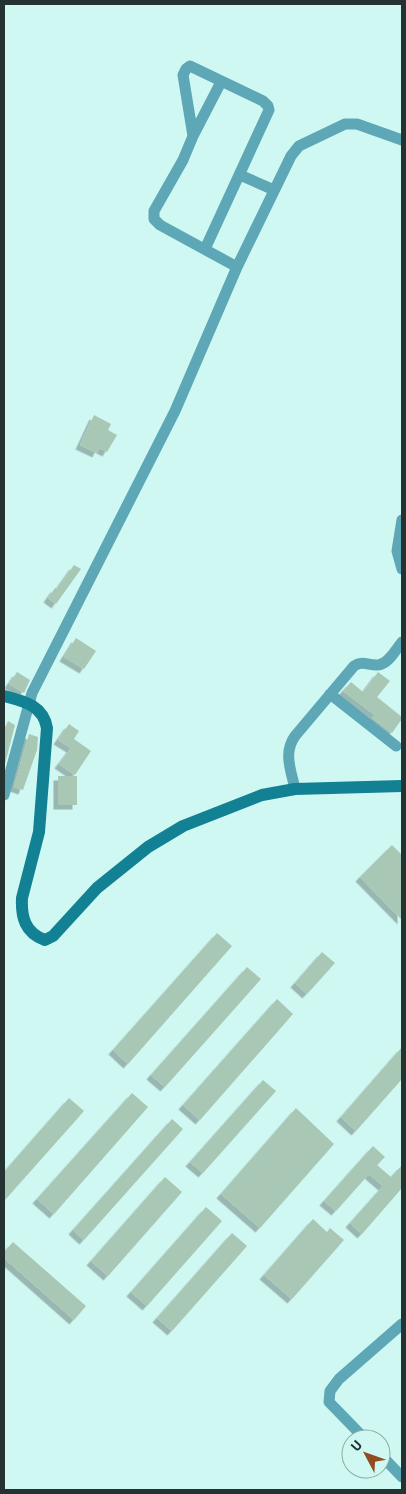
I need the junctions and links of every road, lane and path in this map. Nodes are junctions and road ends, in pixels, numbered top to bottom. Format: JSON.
{"nodes":[{"id":1,"x":221,"y":82,"type":"junction"},
{"id":2,"x":194,"y":136,"type":"junction"},
{"id":3,"x":402,"y":140,"type":"edge"},
{"id":4,"x":240,"y":175,"type":"junction"},
{"id":5,"x":274,"y":190,"type":"junction"},
{"id":6,"x":205,"y":249,"type":"junction"},
{"id":7,"x":237,"y":267,"type":"junction"},
{"id":8,"x":402,"y":520,"type":"edge"},
{"id":9,"x":402,"y":569,"type":"edge"},
{"id":10,"x":402,"y":642,"type":"edge"},
{"id":11,"x":330,"y":694,"type":"junction"},
{"id":12,"x":4,"y":696,"type":"edge"},
{"id":13,"x":29,"y":703,"type":"junction"},
{"id":14,"x":396,"y":746,"type":"dead end"},
{"id":15,"x":402,"y":786,"type":"edge"},
{"id":16,"x":295,"y":789,"type":"junction"},
{"id":17,"x":4,"y":795,"type":"edge"},
{"id":18,"x":402,"y":1324,"type":"edge"},
{"id":19,"x":355,"y":1429,"type":"edge"},
{"id":20,"x":391,"y":1465,"type":"edge"},
{"id":21,"x":402,"y":1477,"type":"edge"}],
"edges":[{"from":1,"to":2,"type":"street"},
{"from":1,"to":2,"type":"street"},
{"from":1,"to":4,"type":"street"},
{"from":2,"to":6,"type":"street"},
{"from":3,"to":5,"type":"street"},
{"from":4,"to":5,"type":"street"},
{"from":4,"to":6,"type":"street"},
{"from":5,"to":7,"type":"street"},
{"from":6,"to":7,"type":"street"},
{"from":7,"to":13,"type":"street"},
{"from":8,"to":9,"type":"street"},
{"from":10,"to":11,"type":"street"},
{"from":11,"to":14,"type":"street"},
{"from":11,"to":16,"type":"street"},
{"from":12,"to":13,"type":"main road"},
{"from":13,"to":16,"type":"main road"},
{"from":13,"to":17,"type":"street"},
{"from":15,"to":16,"type":"main road"},
{"from":18,"to":19,"type":"street"},
{"from":20,"to":21,"type":"street"}]}
